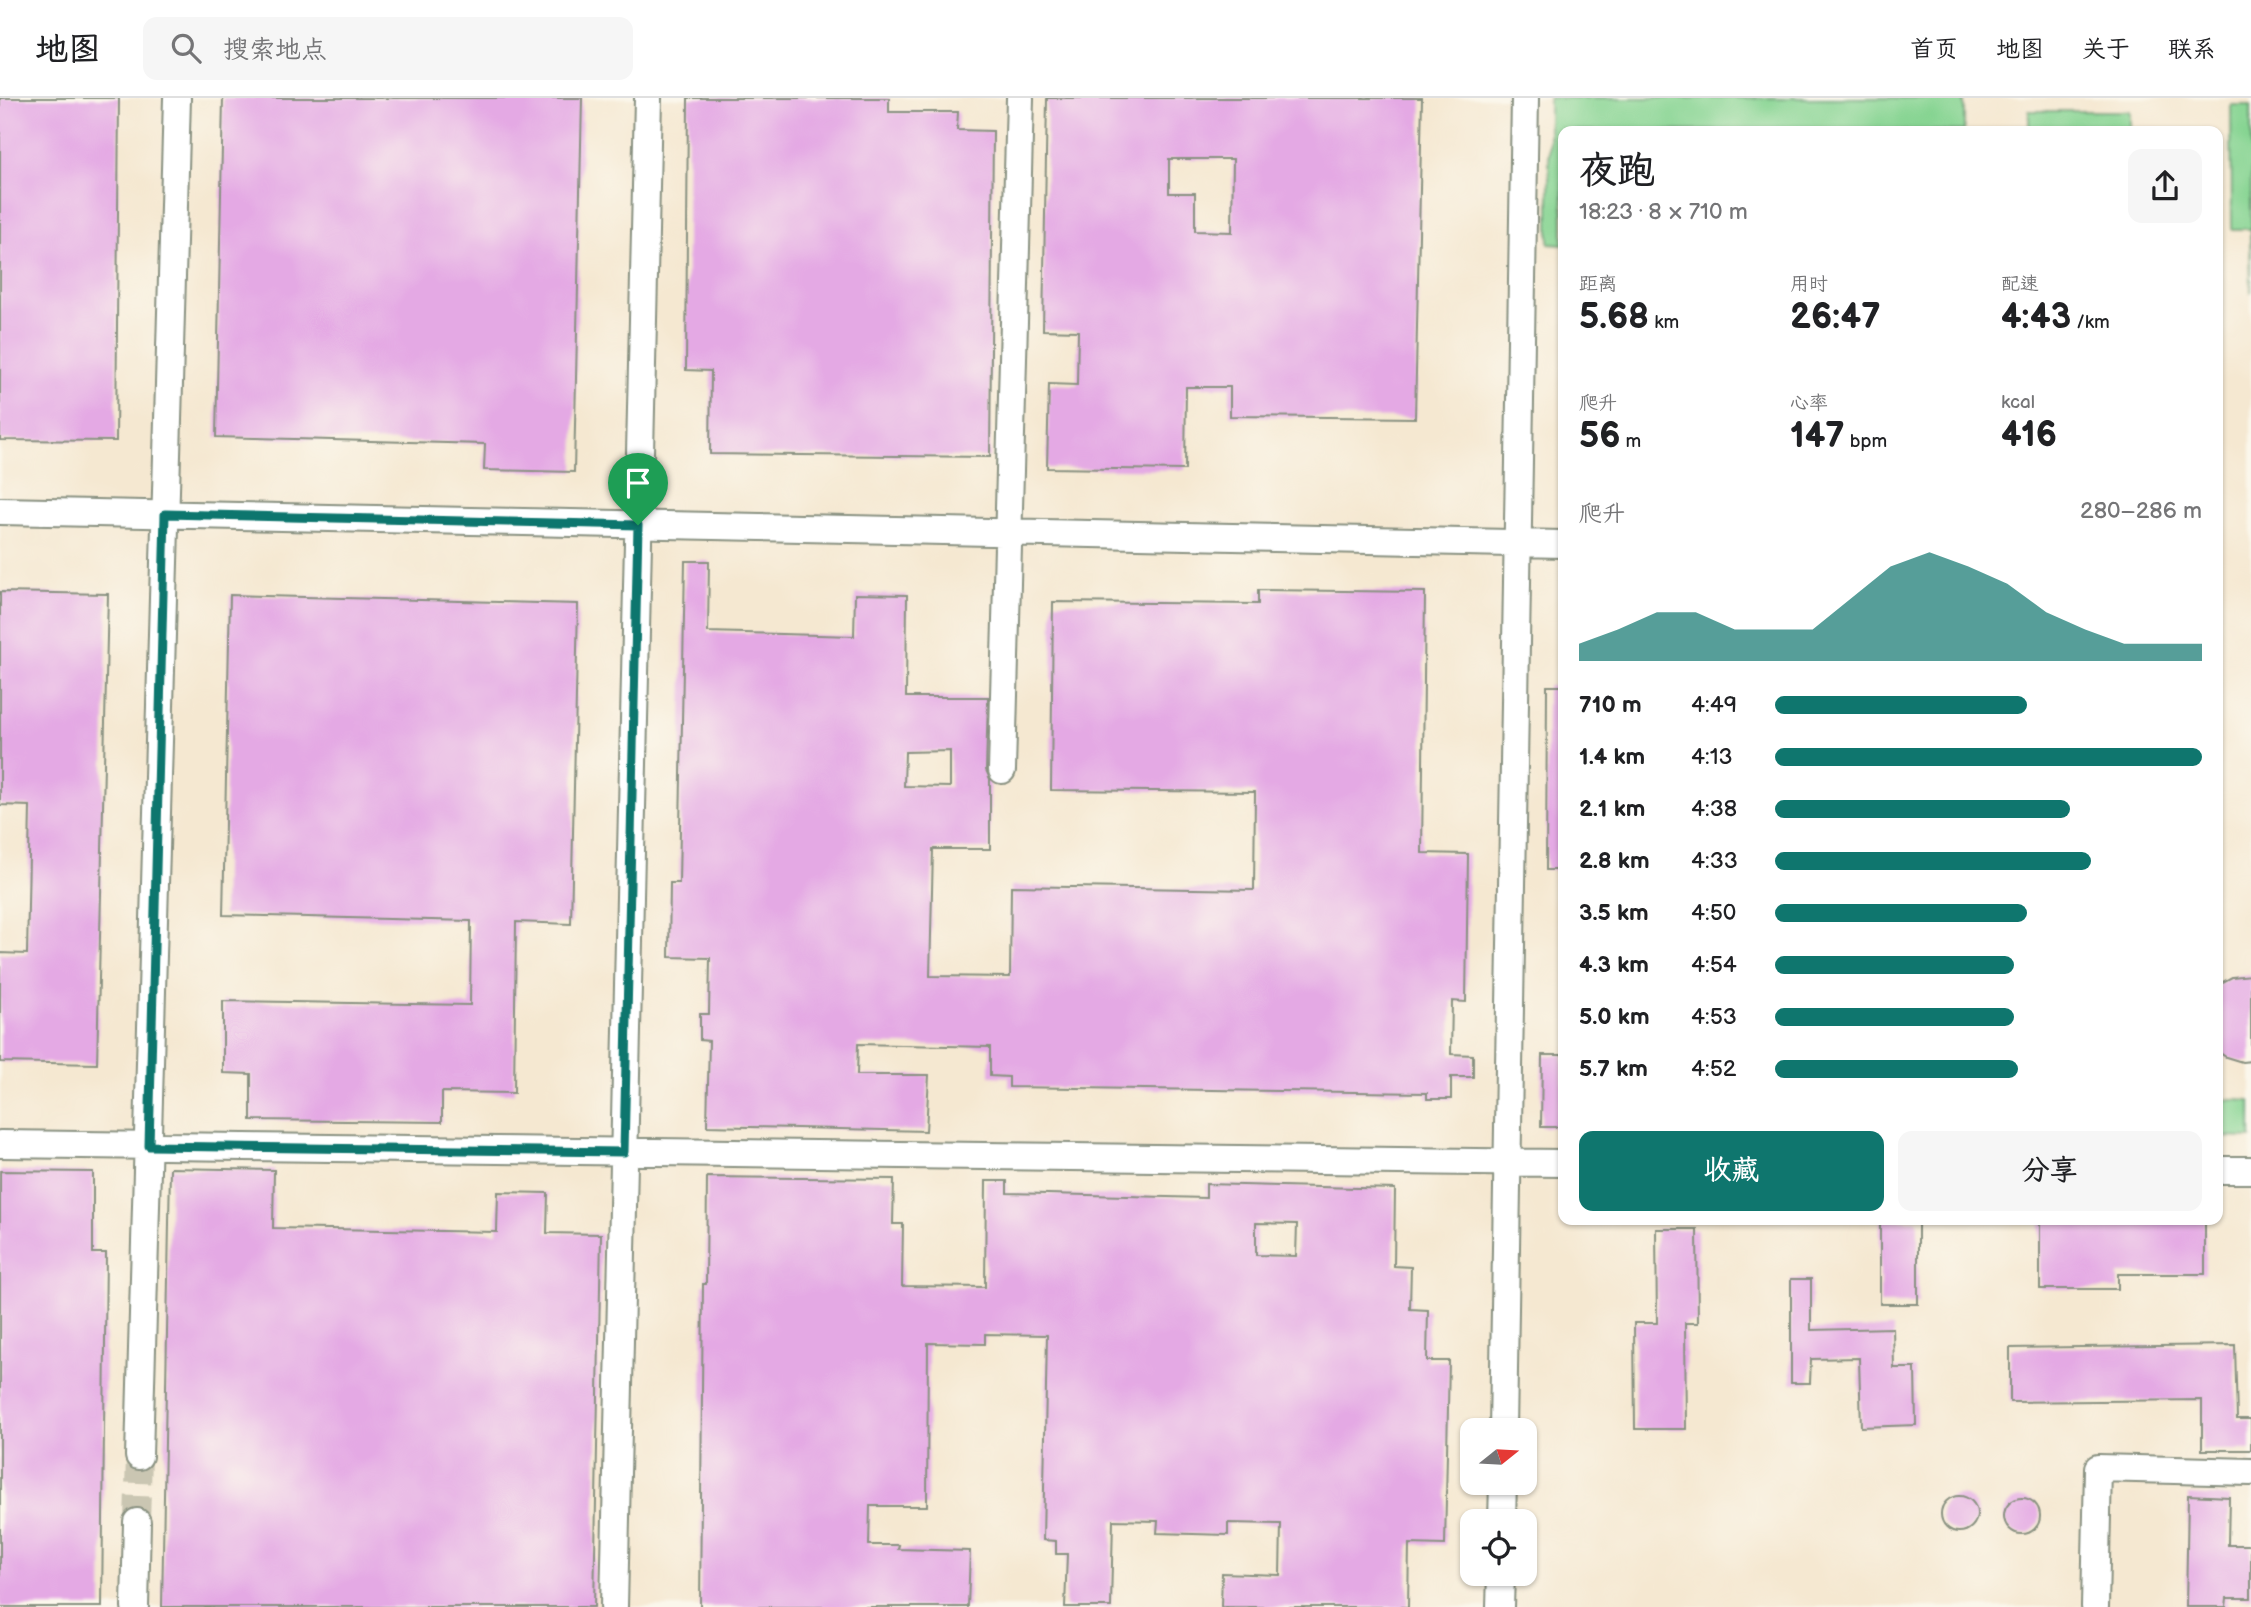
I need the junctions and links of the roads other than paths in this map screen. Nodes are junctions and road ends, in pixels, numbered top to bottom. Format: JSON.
{"nodes":[{"id":1,"x":177,"y":98,"type":"edge"},
{"id":2,"x":648,"y":98,"type":"edge"},
{"id":3,"x":1020,"y":98,"type":"edge"},
{"id":4,"x":1525,"y":98,"type":"edge"},
{"id":5,"x":0,"y":511,"type":"edge"},
{"id":6,"x":165,"y":514,"type":"junction"},
{"id":7,"x":638,"y":525,"type":"junction"},
{"id":8,"x":1008,"y":533,"type":"junction"},
{"id":9,"x":1518,"y":544,"type":"junction"},
{"id":10,"x":1558,"y":544,"type":"edge"},
{"id":11,"x":1002,"y":770,"type":"dead end"},
{"id":12,"x":0,"y":1144,"type":"edge"},
{"id":13,"x":149,"y":1146,"type":"junction"},
{"id":14,"x":624,"y":1152,"type":"junction"},
{"id":15,"x":1508,"y":1162,"type":"junction"},
{"id":16,"x":1558,"y":1163,"type":"edge"},
{"id":17,"x":2223,"y":1170,"type":"edge"},
{"id":18,"x":2251,"y":1170,"type":"edge"},
{"id":19,"x":1503,"y":1418,"type":"edge"},
{"id":20,"x":139,"y":1456,"type":"tunnel mouth"},
{"id":21,"x":2251,"y":1472,"type":"edge"},
{"id":22,"x":137,"y":1522,"type":"tunnel mouth"},
{"id":23,"x":1501,"y":1586,"type":"edge"},
{"id":24,"x":135,"y":1607,"type":"edge"},
{"id":25,"x":614,"y":1607,"type":"edge"},
{"id":26,"x":1500,"y":1607,"type":"edge"},
{"id":27,"x":2095,"y":1607,"type":"edge"}],
"edges":[{"from":1,"to":6,"type":"lane"},
{"from":2,"to":7,"type":"lane"},
{"from":3,"to":8,"type":"lane"},
{"from":4,"to":9,"type":"lane"},
{"from":5,"to":6,"type":"lane"},
{"from":6,"to":7,"type":"lane"},
{"from":6,"to":13,"type":"lane"},
{"from":7,"to":8,"type":"lane"},
{"from":7,"to":14,"type":"lane"},
{"from":8,"to":9,"type":"lane"},
{"from":8,"to":11,"type":"lane"},
{"from":9,"to":10,"type":"lane"},
{"from":9,"to":15,"type":"lane"},
{"from":12,"to":13,"type":"lane"},
{"from":13,"to":14,"type":"lane"},
{"from":13,"to":20,"type":"lane"},
{"from":14,"to":15,"type":"lane"},
{"from":14,"to":25,"type":"lane"},
{"from":15,"to":16,"type":"lane"},
{"from":15,"to":19,"type":"lane"},
{"from":17,"to":18,"type":"lane"},
{"from":21,"to":27,"type":"lane"},
{"from":22,"to":24,"type":"lane"},
{"from":23,"to":26,"type":"lane"}]}
